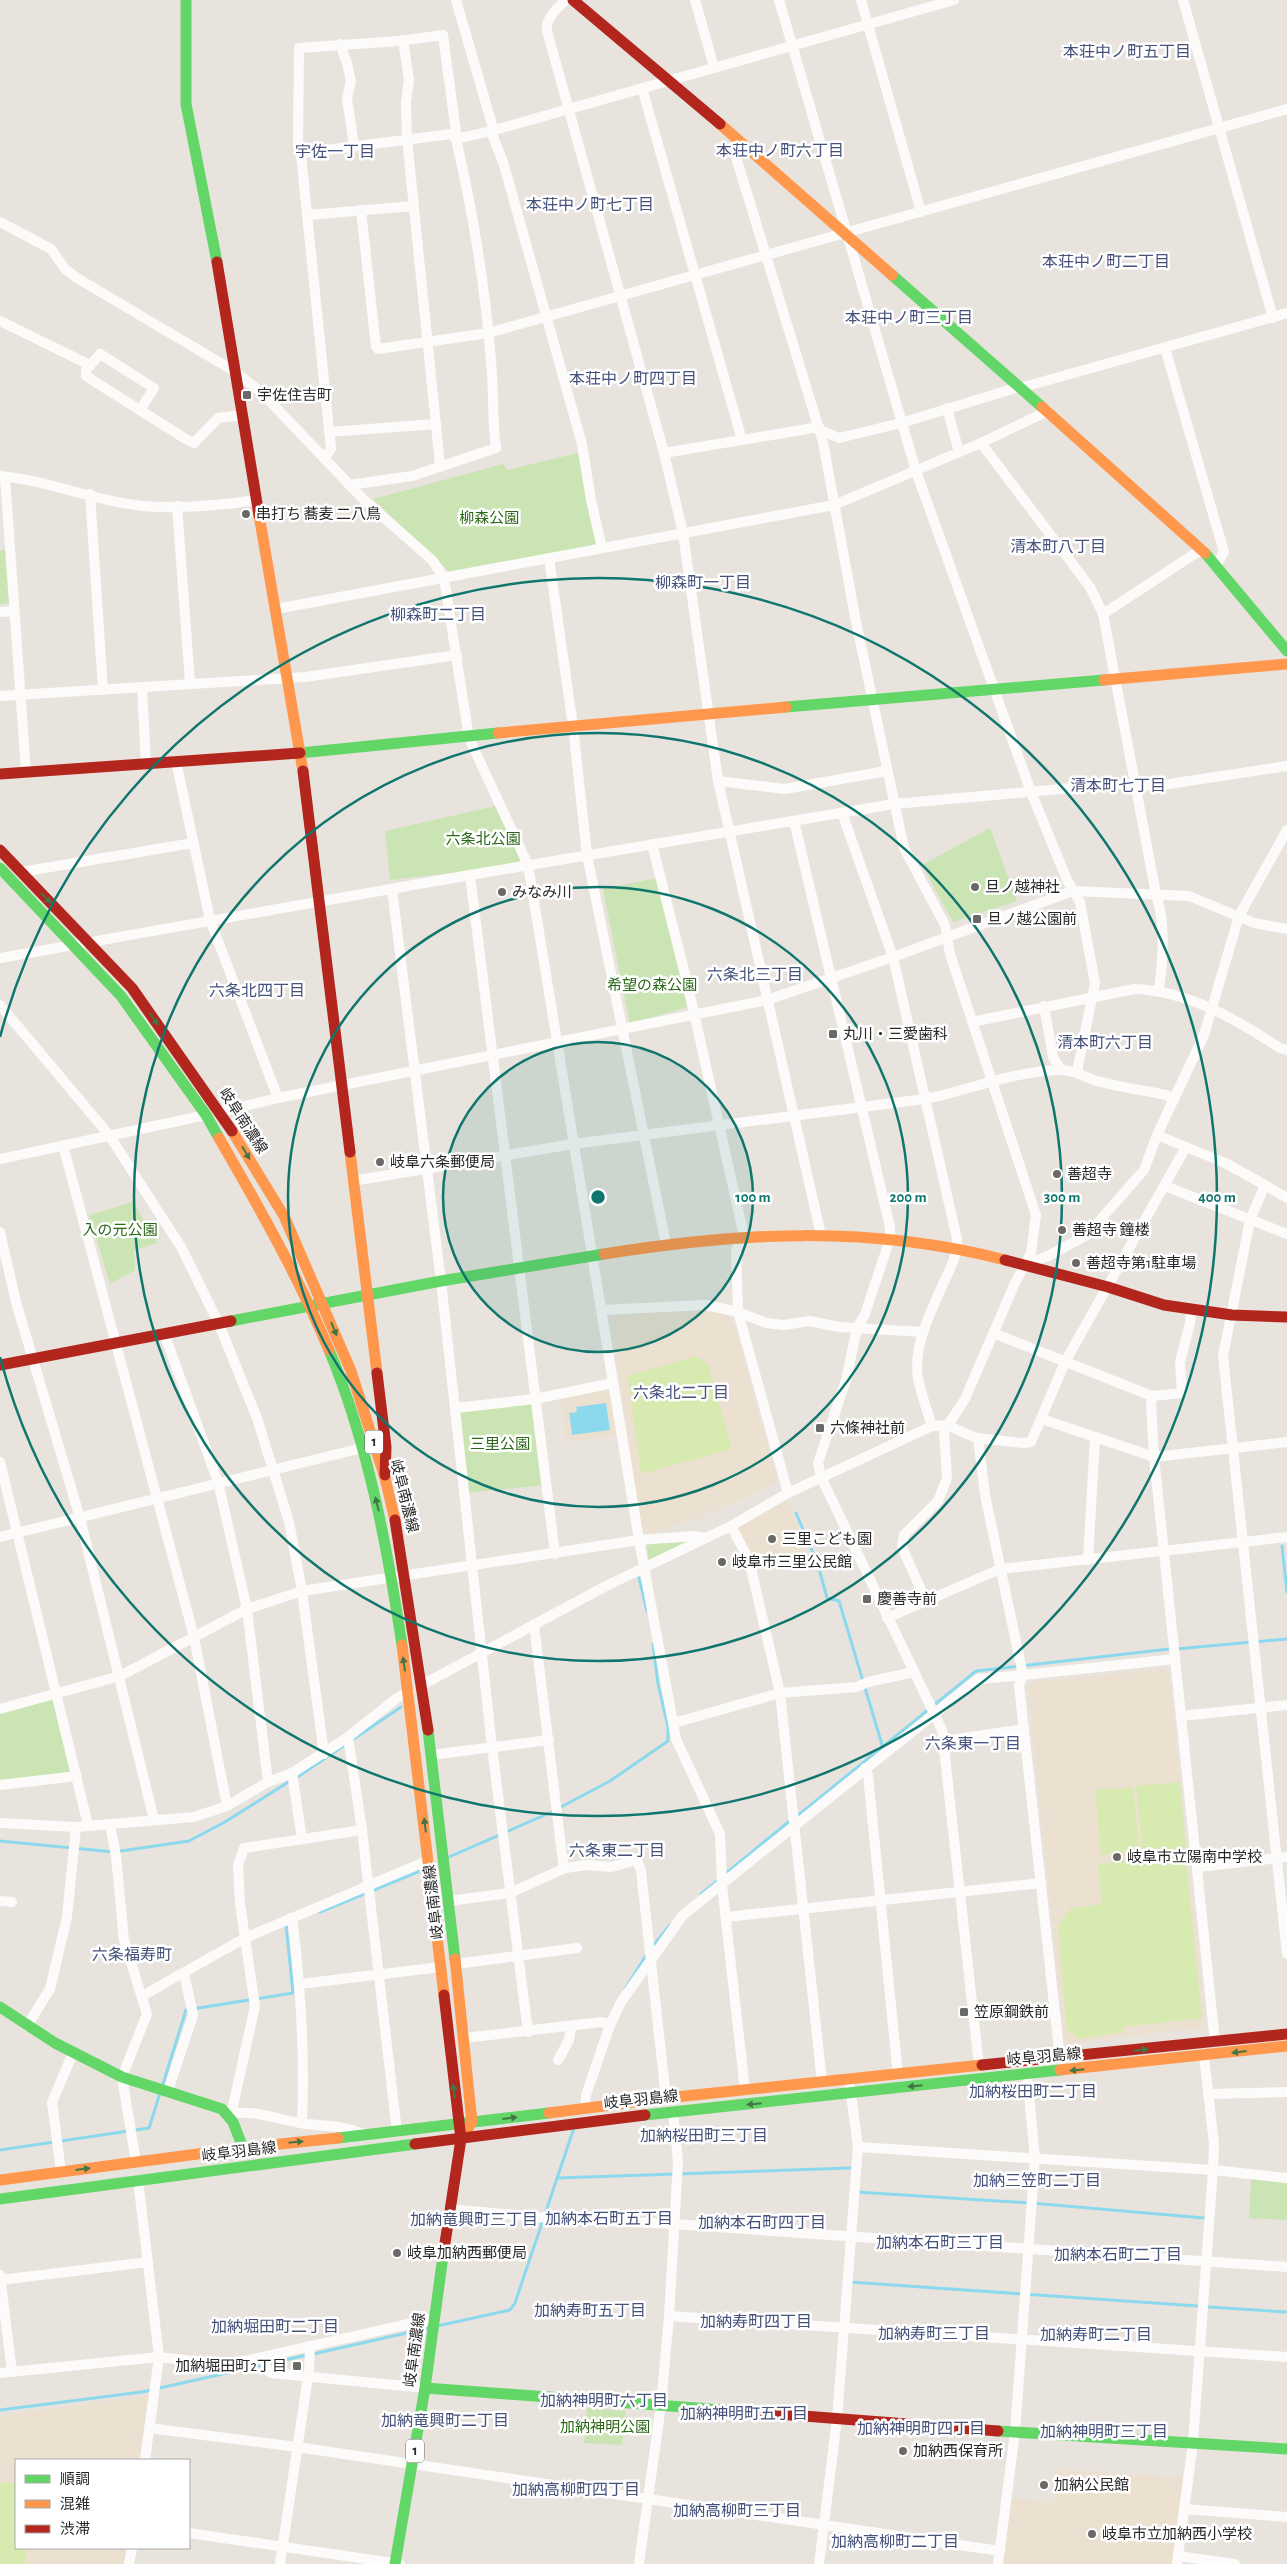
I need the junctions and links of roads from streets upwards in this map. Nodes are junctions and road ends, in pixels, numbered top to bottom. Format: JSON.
{"nodes":[{"id":1,"x":186,"y":0,"type":"edge"},
{"id":2,"x":456,"y":0,"type":"edge"},
{"id":3,"x":566,"y":0,"type":"edge"},
{"id":4,"x":573,"y":0,"type":"edge"},
{"id":5,"x":695,"y":0,"type":"edge"},
{"id":6,"x":779,"y":0,"type":"edge"},
{"id":7,"x":861,"y":0,"type":"edge"},
{"id":8,"x":954,"y":0,"type":"edge"},
{"id":9,"x":1183,"y":0,"type":"edge"},
{"id":10,"x":942,"y":2,"type":"edge"},
{"id":11,"x":868,"y":24,"type":"junction"},
{"id":12,"x":403,"y":40,"type":"junction"},
{"id":13,"x":340,"y":44,"type":"junction"},
{"id":14,"x":792,"y":45,"type":"junction"},
{"id":15,"x":714,"y":67,"type":"junction"},
{"id":16,"x":670,"y":80,"type":"junction"},
{"id":17,"x":642,"y":88,"type":"junction"},
{"id":18,"x":1287,"y":109,"type":"edge"},
{"id":19,"x":568,"y":110,"type":"junction"},
{"id":20,"x":1220,"y":128,"type":"junction"},
{"id":21,"x":491,"y":131,"type":"junction"},
{"id":22,"x":455,"y":137,"type":"junction"},
{"id":23,"x":408,"y":139,"type":"junction"},
{"id":24,"x":740,"y":141,"type":"junction"},
{"id":25,"x":354,"y":146,"type":"junction"},
{"id":26,"x":303,"y":153,"type":"junction"},
{"id":27,"x":413,"y":206,"type":"junction"},
{"id":28,"x":361,"y":210,"type":"junction"},
{"id":29,"x":921,"y":212,"type":"junction"},
{"id":30,"x":308,"y":215,"type":"junction"},
{"id":31,"x":0,"y":222,"type":"edge"},
{"id":32,"x":845,"y":234,"type":"junction"},
{"id":33,"x":768,"y":256,"type":"junction"},
{"id":34,"x":696,"y":275,"type":"junction"},
{"id":35,"x":620,"y":295,"type":"junction"},
{"id":36,"x":1287,"y":313,"type":"edge"},
{"id":37,"x":547,"y":315,"type":"junction"},
{"id":38,"x":1273,"y":318,"type":"junction"},
{"id":39,"x":0,"y":321,"type":"edge"},
{"id":40,"x":488,"y":333,"type":"junction"},
{"id":41,"x":428,"y":342,"type":"junction"},
{"id":42,"x":1165,"y":348,"type":"junction"},
{"id":43,"x":90,"y":365,"type":"junction"},
{"id":44,"x":234,"y":371,"type":"junction"},
{"id":45,"x":1020,"y":387,"type":"junction"},
{"id":46,"x":947,"y":408,"type":"junction"},
{"id":47,"x":140,"y":410,"type":"junction"},
{"id":48,"x":1048,"y":411,"type":"junction"},
{"id":49,"x":242,"y":415,"type":"junction"},
{"id":50,"x":901,"y":422,"type":"junction"},
{"id":51,"x":436,"y":424,"type":"junction"},
{"id":52,"x":819,"y":428,"type":"junction"},
{"id":53,"x":329,"y":432,"type":"junction"},
{"id":54,"x":742,"y":440,"type":"junction"},
{"id":55,"x":981,"y":443,"type":"junction"},
{"id":56,"x":664,"y":452,"type":"junction"},
{"id":57,"x":959,"y":452,"type":"junction"},
{"id":58,"x":324,"y":458,"type":"junction"},
{"id":59,"x":440,"y":465,"type":"junction"},
{"id":60,"x":916,"y":471,"type":"junction"},
{"id":61,"x":2,"y":476,"type":"edge"},
{"id":62,"x":349,"y":485,"type":"junction"},
{"id":63,"x":90,"y":494,"type":"junction"},
{"id":64,"x":257,"y":500,"type":"junction"},
{"id":65,"x":834,"y":505,"type":"junction"},
{"id":66,"x":177,"y":506,"type":"junction"},
{"id":67,"x":683,"y":533,"type":"junction"},
{"id":68,"x":602,"y":548,"type":"junction"},
{"id":69,"x":5,"y":549,"type":"edge"},
{"id":70,"x":1202,"y":549,"type":"junction"},
{"id":71,"x":549,"y":558,"type":"junction"},
{"id":72,"x":1217,"y":564,"type":"junction"},
{"id":73,"x":444,"y":578,"type":"junction"},
{"id":74,"x":276,"y":609,"type":"junction"},
{"id":75,"x":13,"y":611,"type":"junction"},
{"id":76,"x":0,"y":612,"type":"edge"},
{"id":77,"x":1103,"y":614,"type":"junction"},
{"id":78,"x":1287,"y":651,"type":"edge"},
{"id":79,"x":457,"y":655,"type":"junction"},
{"id":80,"x":1287,"y":664,"type":"edge"},
{"id":81,"x":288,"y":678,"type":"junction"},
{"id":82,"x":1117,"y":680,"type":"junction"},
{"id":83,"x":190,"y":683,"type":"junction"},
{"id":84,"x":142,"y":687,"type":"junction"},
{"id":85,"x":103,"y":690,"type":"junction"},
{"id":86,"x":994,"y":691,"type":"junction"},
{"id":87,"x":21,"y":695,"type":"junction"},
{"id":88,"x":0,"y":696,"type":"edge"},
{"id":89,"x":873,"y":701,"type":"junction"},
{"id":90,"x":710,"y":716,"type":"junction"},
{"id":91,"x":573,"y":726,"type":"junction"},
{"id":92,"x":469,"y":738,"type":"junction"},
{"id":93,"x":301,"y":753,"type":"junction"},
{"id":94,"x":176,"y":761,"type":"junction"},
{"id":95,"x":146,"y":764,"type":"junction"},
{"id":96,"x":1287,"y":766,"type":"edge"},
{"id":97,"x":886,"y":771,"type":"junction"},
{"id":98,"x":26,"y":772,"type":"junction"},
{"id":99,"x":0,"y":774,"type":"edge"},
{"id":100,"x":718,"y":781,"type":"junction"},
{"id":101,"x":1136,"y":786,"type":"junction"},
{"id":102,"x":1031,"y":792,"type":"junction"},
{"id":103,"x":894,"y":804,"type":"junction"},
{"id":104,"x":842,"y":813,"type":"junction"},
{"id":105,"x":794,"y":821,"type":"junction"},
{"id":106,"x":1287,"y":830,"type":"edge"},
{"id":107,"x":728,"y":831,"type":"junction"},
{"id":108,"x":193,"y":843,"type":"junction"},
{"id":109,"x":652,"y":844,"type":"junction"},
{"id":110,"x":0,"y":850,"type":"edge"},
{"id":111,"x":587,"y":855,"type":"junction"},
{"id":112,"x":528,"y":865,"type":"junction"},
{"id":113,"x":0,"y":868,"type":"edge"},
{"id":114,"x":21,"y":872,"type":"junction"},
{"id":115,"x":470,"y":875,"type":"junction"},
{"id":116,"x":392,"y":889,"type":"junction"},
{"id":117,"x":1073,"y":891,"type":"junction"},
{"id":118,"x":1156,"y":894,"type":"junction"},
{"id":119,"x":319,"y":901,"type":"junction"},
{"id":120,"x":1239,"y":916,"type":"junction"},
{"id":121,"x":210,"y":920,"type":"junction"},
{"id":122,"x":1287,"y":929,"type":"edge"},
{"id":123,"x":946,"y":936,"type":"junction"},
{"id":124,"x":89,"y":943,"type":"junction"},
{"id":125,"x":73,"y":945,"type":"junction"},
{"id":126,"x":892,"y":957,"type":"junction"},
{"id":127,"x":0,"y":958,"type":"edge"},
{"id":128,"x":831,"y":978,"type":"junction"},
{"id":129,"x":1159,"y":990,"type":"junction"},
{"id":130,"x":1093,"y":996,"type":"junction"},
{"id":131,"x":767,"y":1000,"type":"junction"},
{"id":132,"x":0,"y":1005,"type":"edge"},
{"id":133,"x":1044,"y":1006,"type":"junction"},
{"id":134,"x":1213,"y":1008,"type":"junction"},
{"id":135,"x":694,"y":1015,"type":"junction"},
{"id":136,"x":972,"y":1022,"type":"junction"},
{"id":137,"x":622,"y":1029,"type":"junction"},
{"id":138,"x":557,"y":1043,"type":"junction"},
{"id":139,"x":1287,"y":1050,"type":"edge"},
{"id":140,"x":492,"y":1056,"type":"junction"},
{"id":141,"x":1061,"y":1070,"type":"junction"},
{"id":142,"x":415,"y":1072,"type":"junction"},
{"id":143,"x":1077,"y":1072,"type":"junction"},
{"id":144,"x":991,"y":1082,"type":"junction"},
{"id":145,"x":342,"y":1086,"type":"junction"},
{"id":146,"x":278,"y":1098,"type":"junction"},
{"id":147,"x":925,"y":1099,"type":"junction"},
{"id":148,"x":1174,"y":1100,"type":"junction"},
{"id":149,"x":861,"y":1108,"type":"junction"},
{"id":150,"x":221,"y":1112,"type":"junction"},
{"id":151,"x":206,"y":1115,"type":"junction"},
{"id":152,"x":793,"y":1116,"type":"junction"},
{"id":153,"x":719,"y":1126,"type":"junction"},
{"id":154,"x":110,"y":1135,"type":"junction"},
{"id":155,"x":644,"y":1135,"type":"junction"},
{"id":156,"x":1157,"y":1135,"type":"junction"},
{"id":157,"x":574,"y":1144,"type":"junction"},
{"id":158,"x":63,"y":1145,"type":"junction"},
{"id":159,"x":1186,"y":1146,"type":"junction"},
{"id":160,"x":504,"y":1156,"type":"junction"},
{"id":161,"x":0,"y":1159,"type":"edge"},
{"id":162,"x":427,"y":1168,"type":"junction"},
{"id":163,"x":353,"y":1181,"type":"junction"},
{"id":164,"x":1265,"y":1185,"type":"junction"},
{"id":165,"x":1164,"y":1186,"type":"junction"},
{"id":166,"x":1287,"y":1198,"type":"edge"},
{"id":167,"x":1250,"y":1220,"type":"junction"},
{"id":168,"x":0,"y":1232,"type":"edge"},
{"id":169,"x":1287,"y":1234,"type":"edge"},
{"id":170,"x":821,"y":1235,"type":"junction"},
{"id":171,"x":744,"y":1236,"type":"junction"},
{"id":172,"x":890,"y":1239,"type":"junction"},
{"id":173,"x":666,"y":1244,"type":"junction"},
{"id":174,"x":957,"y":1248,"type":"junction"},
{"id":175,"x":592,"y":1256,"type":"junction"},
{"id":176,"x":1024,"y":1265,"type":"junction"},
{"id":177,"x":518,"y":1268,"type":"junction"},
{"id":178,"x":442,"y":1281,"type":"junction"},
{"id":179,"x":1108,"y":1287,"type":"junction"},
{"id":180,"x":368,"y":1294,"type":"junction"},
{"id":181,"x":324,"y":1303,"type":"junction"},
{"id":182,"x":310,"y":1305,"type":"junction"},
{"id":183,"x":1191,"y":1309,"type":"junction"},
{"id":184,"x":601,"y":1310,"type":"junction"},
{"id":185,"x":738,"y":1312,"type":"junction"},
{"id":186,"x":1232,"y":1314,"type":"junction"},
{"id":187,"x":1287,"y":1317,"type":"edge"},
{"id":188,"x":218,"y":1322,"type":"junction"},
{"id":189,"x":857,"y":1328,"type":"junction"},
{"id":190,"x":923,"y":1332,"type":"junction"},
{"id":191,"x":164,"y":1333,"type":"junction"},
{"id":192,"x":993,"y":1333,"type":"junction"},
{"id":193,"x":116,"y":1342,"type":"junction"},
{"id":194,"x":33,"y":1358,"type":"junction"},
{"id":195,"x":1065,"y":1362,"type":"junction"},
{"id":196,"x":0,"y":1365,"type":"edge"},
{"id":197,"x":613,"y":1383,"type":"junction"},
{"id":198,"x":1152,"y":1396,"type":"junction"},
{"id":199,"x":535,"y":1400,"type":"junction"},
{"id":200,"x":456,"y":1408,"type":"junction"},
{"id":201,"x":1042,"y":1419,"type":"junction"},
{"id":202,"x":947,"y":1425,"type":"junction"},
{"id":203,"x":932,"y":1426,"type":"junction"},
{"id":204,"x":978,"y":1438,"type":"junction"},
{"id":205,"x":1095,"y":1438,"type":"junction"},
{"id":206,"x":1287,"y":1442,"type":"edge"},
{"id":207,"x":362,"y":1448,"type":"junction"},
{"id":208,"x":1233,"y":1448,"type":"junction"},
{"id":209,"x":1154,"y":1457,"type":"junction"},
{"id":210,"x":0,"y":1462,"type":"edge"},
{"id":211,"x":275,"y":1470,"type":"junction"},
{"id":212,"x":821,"y":1477,"type":"junction"},
{"id":213,"x":385,"y":1478,"type":"junction"},
{"id":214,"x":218,"y":1482,"type":"junction"},
{"id":215,"x":788,"y":1493,"type":"junction"},
{"id":216,"x":157,"y":1499,"type":"junction"},
{"id":217,"x":80,"y":1518,"type":"junction"},
{"id":218,"x":731,"y":1526,"type":"junction"},
{"id":219,"x":16,"y":1533,"type":"junction"},
{"id":220,"x":0,"y":1537,"type":"edge"},
{"id":221,"x":1287,"y":1537,"type":"edge"},
{"id":222,"x":706,"y":1538,"type":"junction"},
{"id":223,"x":639,"y":1540,"type":"junction"},
{"id":224,"x":1243,"y":1542,"type":"junction"},
{"id":225,"x":1164,"y":1550,"type":"junction"},
{"id":226,"x":555,"y":1554,"type":"junction"},
{"id":227,"x":1088,"y":1560,"type":"junction"},
{"id":228,"x":473,"y":1566,"type":"junction"},
{"id":229,"x":645,"y":1567,"type":"junction"},
{"id":230,"x":1000,"y":1569,"type":"junction"},
{"id":231,"x":404,"y":1575,"type":"junction"},
{"id":232,"x":392,"y":1577,"type":"junction"},
{"id":233,"x":302,"y":1592,"type":"junction"},
{"id":234,"x":926,"y":1601,"type":"junction"},
{"id":235,"x":247,"y":1609,"type":"junction"},
{"id":236,"x":887,"y":1618,"type":"junction"},
{"id":237,"x":534,"y":1624,"type":"junction"},
{"id":238,"x":194,"y":1637,"type":"junction"},
{"id":239,"x":482,"y":1653,"type":"junction"},
{"id":240,"x":1175,"y":1659,"type":"junction"},
{"id":241,"x":914,"y":1672,"type":"junction"},
{"id":242,"x":1023,"y":1675,"type":"junction"},
{"id":243,"x":120,"y":1676,"type":"junction"},
{"id":244,"x":422,"y":1685,"type":"junction"},
{"id":245,"x":408,"y":1692,"type":"junction"},
{"id":246,"x":780,"y":1693,"type":"junction"},
{"id":247,"x":55,"y":1695,"type":"junction"},
{"id":248,"x":1287,"y":1705,"type":"edge"},
{"id":249,"x":1261,"y":1708,"type":"junction"},
{"id":250,"x":0,"y":1709,"type":"edge"},
{"id":251,"x":934,"y":1715,"type":"junction"},
{"id":252,"x":1181,"y":1716,"type":"junction"},
{"id":253,"x":674,"y":1723,"type":"junction"},
{"id":254,"x":1024,"y":1729,"type":"junction"},
{"id":255,"x":348,"y":1737,"type":"junction"},
{"id":256,"x":549,"y":1740,"type":"junction"},
{"id":257,"x":944,"y":1741,"type":"junction"},
{"id":258,"x":492,"y":1747,"type":"junction"},
{"id":259,"x":324,"y":1754,"type":"junction"},
{"id":260,"x":430,"y":1755,"type":"junction"},
{"id":261,"x":865,"y":1768,"type":"junction"},
{"id":262,"x":292,"y":1774,"type":"junction"},
{"id":263,"x":77,"y":1776,"type":"junction"},
{"id":264,"x":268,"y":1782,"type":"junction"},
{"id":265,"x":0,"y":1785,"type":"edge"},
{"id":266,"x":227,"y":1806,"type":"junction"},
{"id":267,"x":154,"y":1820,"type":"junction"},
{"id":268,"x":0,"y":1823,"type":"edge"},
{"id":269,"x":110,"y":1825,"type":"junction"},
{"id":270,"x":88,"y":1826,"type":"junction"},
{"id":271,"x":76,"y":1827,"type":"junction"},
{"id":272,"x":794,"y":1827,"type":"junction"},
{"id":273,"x":362,"y":1830,"type":"junction"},
{"id":274,"x":302,"y":1839,"type":"junction"},
{"id":275,"x":1282,"y":1858,"type":"edge"},
{"id":276,"x":429,"y":1860,"type":"junction"},
{"id":277,"x":1198,"y":1867,"type":"junction"},
{"id":278,"x":565,"y":1868,"type":"junction"},
{"id":279,"x":1041,"y":1883,"type":"junction"},
{"id":280,"x":367,"y":1885,"type":"junction"},
{"id":281,"x":722,"y":1885,"type":"junction"},
{"id":282,"x":960,"y":1892,"type":"junction"},
{"id":283,"x":510,"y":1893,"type":"junction"},
{"id":284,"x":0,"y":1901,"type":"edge"},
{"id":285,"x":449,"y":1901,"type":"junction"},
{"id":286,"x":881,"y":1901,"type":"junction"},
{"id":287,"x":12,"y":1902,"type":"dead end"},
{"id":288,"x":803,"y":1909,"type":"junction"},
{"id":289,"x":726,"y":1917,"type":"junction"},
{"id":290,"x":290,"y":1918,"type":"junction"},
{"id":291,"x":245,"y":1938,"type":"junction"},
{"id":292,"x":577,"y":1948,"type":"dead end"},
{"id":293,"x":1287,"y":1954,"type":"edge"},
{"id":294,"x":518,"y":1956,"type":"junction"},
{"id":295,"x":650,"y":1961,"type":"junction"},
{"id":296,"x":456,"y":1964,"type":"junction"},
{"id":297,"x":441,"y":1966,"type":"junction"},
{"id":298,"x":184,"y":1972,"type":"junction"},
{"id":299,"x":377,"y":1974,"type":"junction"},
{"id":300,"x":300,"y":1984,"type":"junction"},
{"id":301,"x":142,"y":1996,"type":"junction"},
{"id":302,"x":0,"y":2007,"type":"edge"},
{"id":303,"x":610,"y":2025,"type":"junction"},
{"id":304,"x":27,"y":2026,"type":"junction"},
{"id":305,"x":572,"y":2027,"type":"junction"},
{"id":306,"x":528,"y":2032,"type":"junction"},
{"id":307,"x":1287,"y":2034,"type":"edge"},
{"id":308,"x":464,"y":2038,"type":"junction"},
{"id":309,"x":1215,"y":2042,"type":"junction"},
{"id":310,"x":1287,"y":2046,"type":"edge"},
{"id":311,"x":73,"y":2053,"type":"junction"},
{"id":312,"x":1204,"y":2056,"type":"junction"},
{"id":313,"x":1060,"y":2058,"type":"junction"},
{"id":314,"x":558,"y":2060,"type":"dead end"},
{"id":315,"x":979,"y":2066,"type":"junction"},
{"id":316,"x":1027,"y":2074,"type":"junction"},
{"id":317,"x":898,"y":2075,"type":"junction"},
{"id":318,"x":122,"y":2077,"type":"junction"},
{"id":319,"x":850,"y":2081,"type":"junction"},
{"id":320,"x":822,"y":2082,"type":"junction"},
{"id":321,"x":745,"y":2090,"type":"junction"},
{"id":322,"x":168,"y":2091,"type":"junction"},
{"id":323,"x":1287,"y":2092,"type":"edge"},
{"id":324,"x":851,"y":2093,"type":"junction"},
{"id":325,"x":1210,"y":2094,"type":"junction"},
{"id":326,"x":666,"y":2098,"type":"junction"},
{"id":327,"x":585,"y":2109,"type":"junction"},
{"id":328,"x":673,"y":2111,"type":"junction"},
{"id":329,"x":229,"y":2114,"type":"junction"},
{"id":330,"x":472,"y":2122,"type":"junction"},
{"id":331,"x":302,"y":2123,"type":"junction"},
{"id":332,"x":458,"y":2124,"type":"junction"},
{"id":333,"x":397,"y":2132,"type":"junction"},
{"id":334,"x":366,"y":2135,"type":"junction"},
{"id":335,"x":461,"y":2139,"type":"junction"},
{"id":336,"x":858,"y":2147,"type":"junction"},
{"id":337,"x":243,"y":2148,"type":"junction"},
{"id":338,"x":1035,"y":2158,"type":"junction"},
{"id":339,"x":136,"y":2162,"type":"junction"},
{"id":340,"x":1213,"y":2170,"type":"junction"},
{"id":341,"x":61,"y":2172,"type":"junction"},
{"id":342,"x":1287,"y":2178,"type":"edge"},
{"id":343,"x":0,"y":2180,"type":"edge"},
{"id":344,"x":138,"y":2180,"type":"junction"},
{"id":345,"x":0,"y":2199,"type":"edge"},
{"id":346,"x":449,"y":2209,"type":"junction"},
{"id":347,"x":674,"y":2224,"type":"junction"},
{"id":348,"x":850,"y":2237,"type":"junction"},
{"id":349,"x":1029,"y":2250,"type":"junction"},
{"id":350,"x":148,"y":2262,"type":"junction"},
{"id":351,"x":1207,"y":2262,"type":"junction"},
{"id":352,"x":1287,"y":2267,"type":"edge"},
{"id":353,"x":0,"y":2275,"type":"edge"},
{"id":354,"x":0,"y":2280,"type":"edge"},
{"id":355,"x":669,"y":2316,"type":"junction"},
{"id":356,"x":436,"y":2318,"type":"junction"},
{"id":357,"x":843,"y":2328,"type":"junction"},
{"id":358,"x":1022,"y":2340,"type":"junction"},
{"id":359,"x":1200,"y":2352,"type":"junction"},
{"id":360,"x":310,"y":2353,"type":"junction"},
{"id":361,"x":159,"y":2357,"type":"junction"},
{"id":362,"x":1287,"y":2357,"type":"edge"},
{"id":363,"x":265,"y":2364,"type":"junction"},
{"id":364,"x":12,"y":2372,"type":"junction"},
{"id":365,"x":0,"y":2373,"type":"edge"},
{"id":366,"x":308,"y":2375,"type":"junction"},
{"id":367,"x":425,"y":2388,"type":"junction"},
{"id":368,"x":661,"y":2405,"type":"junction"},
{"id":369,"x":837,"y":2419,"type":"junction"},
{"id":370,"x":149,"y":2428,"type":"junction"},
{"id":371,"x":1015,"y":2432,"type":"junction"},
{"id":372,"x":1193,"y":2442,"type":"junction"},
{"id":373,"x":297,"y":2448,"type":"junction"},
{"id":374,"x":1287,"y":2449,"type":"edge"},
{"id":375,"x":144,"y":2459,"type":"edge"},
{"id":376,"x":412,"y":2466,"type":"junction"},
{"id":377,"x":648,"y":2501,"type":"junction"},
{"id":378,"x":1184,"y":2509,"type":"junction"},
{"id":379,"x":1287,"y":2517,"type":"edge"},
{"id":380,"x":824,"y":2526,"type":"junction"},
{"id":381,"x":190,"y":2533,"type":"edge"},
{"id":382,"x":283,"y":2545,"type":"junction"},
{"id":383,"x":132,"y":2549,"type":"edge"},
{"id":384,"x":1000,"y":2551,"type":"junction"},
{"id":385,"x":1177,"y":2560,"type":"edge"},
{"id":386,"x":129,"y":2564,"type":"edge"},
{"id":387,"x":280,"y":2564,"type":"edge"},
{"id":388,"x":397,"y":2564,"type":"edge"},
{"id":389,"x":639,"y":2564,"type":"edge"},
{"id":390,"x":819,"y":2564,"type":"edge"},
{"id":391,"x":998,"y":2564,"type":"edge"},
{"id":392,"x":1235,"y":2564,"type":"edge"}],
"edges":[{"from":1,"to":44,"type":"street"},
{"from":2,"to":21,"type":"street"},
{"from":3,"to":19,"type":"street"},
{"from":4,"to":16,"type":"street"},
{"from":5,"to":15,"type":"street"},
{"from":6,"to":14,"type":"street"},
{"from":7,"to":11,"type":"street"},
{"from":8,"to":10,"type":"street"},
{"from":9,"to":20,"type":"street"},
{"from":10,"to":11,"type":"street"},
{"from":11,"to":14,"type":"street"},
{"from":11,"to":29,"type":"street"},
{"from":12,"to":13,"type":"street"},
{"from":12,"to":22,"type":"street"},
{"from":12,"to":23,"type":"street"},
{"from":13,"to":25,"type":"street"},
{"from":13,"to":26,"type":"street"},
{"from":14,"to":15,"type":"street"},
{"from":14,"to":32,"type":"street"},
{"from":15,"to":16,"type":"street"},
{"from":16,"to":17,"type":"street"},
{"from":16,"to":24,"type":"street"},
{"from":17,"to":19,"type":"street"},
{"from":17,"to":34,"type":"street"},
{"from":18,"to":20,"type":"street"},
{"from":19,"to":21,"type":"street"},
{"from":19,"to":35,"type":"street"},
{"from":20,"to":29,"type":"street"},
{"from":20,"to":38,"type":"street"},
{"from":21,"to":22,"type":"street"},
{"from":21,"to":37,"type":"street"},
{"from":22,"to":23,"type":"street"},
{"from":22,"to":40,"type":"street"},
{"from":23,"to":25,"type":"street"},
{"from":23,"to":27,"type":"street"},
{"from":24,"to":32,"type":"street"},
{"from":24,"to":33,"type":"street"},
{"from":25,"to":26,"type":"street"},
{"from":26,"to":30,"type":"street"},
{"from":27,"to":28,"type":"street"},
{"from":27,"to":41,"type":"street"},
{"from":28,"to":30,"type":"street"},
{"from":28,"to":41,"type":"street"},
{"from":29,"to":32,"type":"street"},
{"from":30,"to":53,"type":"street"},
{"from":31,"to":44,"type":"street"},
{"from":32,"to":33,"type":"street"},
{"from":32,"to":45,"type":"street"},
{"from":32,"to":50,"type":"street"},
{"from":33,"to":34,"type":"street"},
{"from":33,"to":52,"type":"street"},
{"from":34,"to":35,"type":"street"},
{"from":34,"to":54,"type":"street"},
{"from":35,"to":37,"type":"street"},
{"from":35,"to":56,"type":"street"},
{"from":36,"to":38,"type":"street"},
{"from":37,"to":40,"type":"street"},
{"from":37,"to":68,"type":"street"},
{"from":38,"to":42,"type":"street"},
{"from":39,"to":43,"type":"street"},
{"from":40,"to":41,"type":"street"},
{"from":40,"to":59,"type":"street"},
{"from":41,"to":51,"type":"street"},
{"from":42,"to":45,"type":"street"},
{"from":42,"to":72,"type":"street"},
{"from":43,"to":47,"type":"street"},
{"from":43,"to":47,"type":"street"},
{"from":44,"to":49,"type":"street"},
{"from":44,"to":58,"type":"street"},
{"from":45,"to":46,"type":"street"},
{"from":45,"to":48,"type":"street"},
{"from":46,"to":50,"type":"street"},
{"from":46,"to":57,"type":"street"},
{"from":47,"to":49,"type":"street"},
{"from":48,"to":55,"type":"street"},
{"from":48,"to":70,"type":"street"},
{"from":49,"to":64,"type":"street"},
{"from":50,"to":52,"type":"street"},
{"from":50,"to":60,"type":"street"},
{"from":51,"to":53,"type":"street"},
{"from":51,"to":59,"type":"street"},
{"from":52,"to":54,"type":"street"},
{"from":52,"to":65,"type":"street"},
{"from":53,"to":58,"type":"street"},
{"from":54,"to":56,"type":"street"},
{"from":55,"to":57,"type":"street"},
{"from":55,"to":77,"type":"street"},
{"from":56,"to":67,"type":"street"},
{"from":57,"to":60,"type":"street"},
{"from":58,"to":62,"type":"street"},
{"from":59,"to":62,"type":"street"},
{"from":60,"to":65,"type":"street"},
{"from":60,"to":86,"type":"street"},
{"from":61,"to":63,"type":"street"},
{"from":61,"to":69,"type":"street"},
{"from":62,"to":73,"type":"street"},
{"from":63,"to":66,"type":"street"},
{"from":63,"to":85,"type":"street"},
{"from":64,"to":66,"type":"street"},
{"from":64,"to":74,"type":"street"},
{"from":65,"to":67,"type":"street"},
{"from":65,"to":89,"type":"street"},
{"from":66,"to":83,"type":"street"},
{"from":67,"to":68,"type":"street"},
{"from":67,"to":90,"type":"street"},
{"from":68,"to":71,"type":"street"},
{"from":69,"to":75,"type":"street"},
{"from":70,"to":72,"type":"street"},
{"from":70,"to":77,"type":"street"},
{"from":71,"to":73,"type":"street"},
{"from":71,"to":91,"type":"street"},
{"from":72,"to":78,"type":"street"},
{"from":73,"to":74,"type":"street"},
{"from":73,"to":79,"type":"street"},
{"from":74,"to":81,"type":"street"},
{"from":75,"to":76,"type":"street"},
{"from":75,"to":87,"type":"street"},
{"from":77,"to":82,"type":"street"},
{"from":79,"to":81,"type":"street"},
{"from":79,"to":92,"type":"street"},
{"from":80,"to":82,"type":"street"},
{"from":81,"to":83,"type":"street"},
{"from":81,"to":93,"type":"street"},
{"from":82,"to":86,"type":"street"},
{"from":82,"to":101,"type":"street"},
{"from":83,"to":84,"type":"street"},
{"from":84,"to":85,"type":"street"},
{"from":84,"to":95,"type":"street"},
{"from":85,"to":87,"type":"street"},
{"from":86,"to":89,"type":"street"},
{"from":86,"to":102,"type":"street"},
{"from":87,"to":88,"type":"street"},
{"from":87,"to":98,"type":"street"},
{"from":89,"to":90,"type":"street"},
{"from":89,"to":97,"type":"street"},
{"from":90,"to":91,"type":"street"},
{"from":90,"to":100,"type":"street"},
{"from":91,"to":92,"type":"street"},
{"from":91,"to":111,"type":"street"},
{"from":92,"to":93,"type":"street"},
{"from":92,"to":112,"type":"street"},
{"from":93,"to":94,"type":"street"},
{"from":93,"to":119,"type":"street"},
{"from":94,"to":95,"type":"street"},
{"from":94,"to":108,"type":"street"},
{"from":95,"to":98,"type":"street"},
{"from":96,"to":101,"type":"street"},
{"from":97,"to":100,"type":"street"},
{"from":97,"to":103,"type":"street"},
{"from":98,"to":99,"type":"street"},
{"from":100,"to":107,"type":"street"},
{"from":101,"to":102,"type":"street"},
{"from":101,"to":118,"type":"street"},
{"from":102,"to":103,"type":"street"},
{"from":102,"to":117,"type":"street"},
{"from":103,"to":104,"type":"street"},
{"from":103,"to":123,"type":"street"},
{"from":104,"to":105,"type":"street"},
{"from":104,"to":126,"type":"street"},
{"from":105,"to":107,"type":"street"},
{"from":105,"to":128,"type":"street"},
{"from":106,"to":120,"type":"street"},
{"from":107,"to":109,"type":"street"},
{"from":107,"to":131,"type":"street"},
{"from":108,"to":114,"type":"street"},
{"from":108,"to":121,"type":"street"},
{"from":109,"to":111,"type":"street"},
{"from":109,"to":135,"type":"street"},
{"from":110,"to":114,"type":"street","name":"岐阜南濃線","number":"1"},
{"from":111,"to":112,"type":"street"},
{"from":111,"to":137,"type":"street"},
{"from":112,"to":115,"type":"street"},
{"from":112,"to":138,"type":"street"},
{"from":113,"to":125,"type":"street","name":"岐阜南濃線","number":"1"},
{"from":114,"to":124,"type":"street","name":"岐阜南濃線","number":"1","one_way":true},
{"from":115,"to":116,"type":"street"},
{"from":115,"to":140,"type":"street"},
{"from":116,"to":119,"type":"street"},
{"from":116,"to":142,"type":"street"},
{"from":117,"to":118,"type":"street"},
{"from":117,"to":123,"type":"street"},
{"from":117,"to":130,"type":"street"},
{"from":118,"to":120,"type":"street"},
{"from":118,"to":129,"type":"street"},
{"from":119,"to":121,"type":"street"},
{"from":119,"to":145,"type":"street"},
{"from":120,"to":122,"type":"street"},
{"from":120,"to":134,"type":"street"},
{"from":121,"to":124,"type":"street"},
{"from":121,"to":146,"type":"street"},
{"from":123,"to":126,"type":"street"},
{"from":123,"to":136,"type":"street"},
{"from":124,"to":125,"type":"street"},
{"from":124,"to":150,"type":"street","name":"岐阜南濃線","number":"1","one_way":true},
{"from":125,"to":127,"type":"street"},
{"from":125,"to":151,"type":"street","name":"岐阜南濃線","number":"1"},
{"from":126,"to":128,"type":"street"},
{"from":126,"to":147,"type":"street"},
{"from":128,"to":131,"type":"street"},
{"from":128,"to":149,"type":"street"},
{"from":129,"to":130,"type":"street"},
{"from":129,"to":134,"type":"street"},
{"from":130,"to":133,"type":"street"},
{"from":130,"to":143,"type":"street"},
{"from":131,"to":135,"type":"street"},
{"from":131,"to":152,"type":"street"},
{"from":132,"to":154,"type":"street"},
{"from":133,"to":136,"type":"street"},
{"from":133,"to":141,"type":"street"},
{"from":134,"to":139,"type":"street"},
{"from":134,"to":148,"type":"street"},
{"from":135,"to":137,"type":"street"},
{"from":135,"to":153,"type":"street"},
{"from":136,"to":144,"type":"street"},
{"from":137,"to":138,"type":"street"},
{"from":137,"to":155,"type":"street"},
{"from":138,"to":140,"type":"street"},
{"from":138,"to":157,"type":"street"},
{"from":140,"to":142,"type":"street"},
{"from":140,"to":160,"type":"street"},
{"from":141,"to":143,"type":"street"},
{"from":141,"to":144,"type":"street"},
{"from":142,"to":145,"type":"street"},
{"from":142,"to":162,"type":"street"},
{"from":143,"to":148,"type":"street"},
{"from":144,"to":147,"type":"street"},
{"from":144,"to":176,"type":"street"},
{"from":145,"to":146,"type":"street"},
{"from":145,"to":163,"type":"street"},
{"from":146,"to":150,"type":"street"},
{"from":147,"to":149,"type":"street"},
{"from":147,"to":174,"type":"street"},
{"from":148,"to":156,"type":"street"},
{"from":149,"to":152,"type":"street"},
{"from":149,"to":172,"type":"street"},
{"from":150,"to":181,"type":"street","name":"岐阜南濃線","number":"1","one_way":true},
{"from":151,"to":154,"type":"street"},
{"from":151,"to":182,"type":"street","name":"岐阜南濃線","number":"1"},
{"from":152,"to":153,"type":"street"},
{"from":152,"to":170,"type":"street"},
{"from":153,"to":155,"type":"street"},
{"from":153,"to":171,"type":"street"},
{"from":154,"to":158,"type":"street"},
{"from":154,"to":188,"type":"street"},
{"from":155,"to":157,"type":"street"},
{"from":155,"to":173,"type":"street"},
{"from":156,"to":159,"type":"street"},
{"from":156,"to":176,"type":"street"},
{"from":157,"to":160,"type":"street"},
{"from":157,"to":175,"type":"street"},
{"from":158,"to":161,"type":"street"},
{"from":158,"to":193,"type":"street"},
{"from":159,"to":164,"type":"street"},
{"from":159,"to":165,"type":"street"},
{"from":160,"to":162,"type":"street"},
{"from":160,"to":177,"type":"street"},
{"from":162,"to":163,"type":"street"},
{"from":162,"to":178,"type":"street"},
{"from":163,"to":180,"type":"street"},
{"from":164,"to":166,"type":"street"},
{"from":164,"to":167,"type":"street"},
{"from":165,"to":167,"type":"street"},
{"from":165,"to":179,"type":"street"},
{"from":167,"to":169,"type":"street"},
{"from":167,"to":186,"type":"street"},
{"from":168,"to":194,"type":"street"},
{"from":170,"to":171,"type":"street"},
{"from":170,"to":172,"type":"street"},
{"from":171,"to":173,"type":"street"},
{"from":171,"to":185,"type":"street"},
{"from":172,"to":174,"type":"street"},
{"from":172,"to":189,"type":"street"},
{"from":173,"to":175,"type":"street"},
{"from":174,"to":176,"type":"street"},
{"from":174,"to":190,"type":"street"},
{"from":175,"to":177,"type":"street"},
{"from":175,"to":184,"type":"street"},
{"from":176,"to":179,"type":"street"},
{"from":176,"to":192,"type":"street"},
{"from":177,"to":178,"type":"street"},
{"from":177,"to":199,"type":"street"},
{"from":178,"to":180,"type":"street"},
{"from":178,"to":200,"type":"street"},
{"from":179,"to":183,"type":"street"},
{"from":179,"to":195,"type":"street"},
{"from":180,"to":181,"type":"street"},
{"from":180,"to":213,"type":"street"},
{"from":181,"to":182,"type":"street"},
{"from":181,"to":213,"type":"street","name":"岐阜南濃線","number":"1","one_way":true},
{"from":182,"to":188,"type":"street"},
{"from":182,"to":207,"type":"street","name":"岐阜南濃線","number":"1"},
{"from":183,"to":186,"type":"street"},
{"from":183,"to":198,"type":"street"},
{"from":184,"to":185,"type":"street"},
{"from":184,"to":197,"type":"street"},
{"from":185,"to":189,"type":"street"},
{"from":185,"to":215,"type":"street"},
{"from":186,"to":187,"type":"street"},
{"from":186,"to":208,"type":"street"},
{"from":188,"to":191,"type":"street"},
{"from":188,"to":211,"type":"street"},
{"from":189,"to":190,"type":"street"},
{"from":189,"to":212,"type":"street"},
{"from":190,"to":203,"type":"street"},
{"from":191,"to":193,"type":"street"},
{"from":191,"to":214,"type":"street"},
{"from":192,"to":195,"type":"street"},
{"from":192,"to":202,"type":"street"},
{"from":193,"to":194,"type":"street"},
{"from":193,"to":216,"type":"street"},
{"from":194,"to":196,"type":"street"},
{"from":194,"to":217,"type":"street"},
{"from":195,"to":198,"type":"street"},
{"from":195,"to":201,"type":"street"},
{"from":197,"to":199,"type":"street"},
{"from":197,"to":223,"type":"street"},
{"from":198,"to":209,"type":"street"},
{"from":199,"to":200,"type":"street"},
{"from":199,"to":226,"type":"street"},
{"from":200,"to":228,"type":"street"},
{"from":201,"to":204,"type":"street"},
{"from":201,"to":205,"type":"street"},
{"from":202,"to":203,"type":"street"},
{"from":202,"to":204,"type":"street"},
{"from":202,"to":234,"type":"street"},
{"from":203,"to":212,"type":"street"},
{"from":204,"to":230,"type":"street"},
{"from":205,"to":209,"type":"street"},
{"from":205,"to":227,"type":"street"},
{"from":206,"to":208,"type":"street"},
{"from":207,"to":211,"type":"street"},
{"from":232,"to":207,"type":"street","name":"岐阜南濃線","number":"1","one_way":true},
{"from":208,"to":209,"type":"street"},
{"from":208,"to":224,"type":"street"},
{"from":209,"to":225,"type":"street"},
{"from":210,"to":219,"type":"street"},
{"from":211,"to":214,"type":"street"},
{"from":211,"to":233,"type":"street"},
{"from":212,"to":215,"type":"street"},
{"from":212,"to":236,"type":"street"},
{"from":213,"to":231,"type":"street","name":"岐阜南濃線","number":"1"},
{"from":214,"to":216,"type":"street"},
{"from":214,"to":235,"type":"street"},
{"from":215,"to":218,"type":"street"},
{"from":216,"to":217,"type":"street"},
{"from":216,"to":238,"type":"street"},
{"from":217,"to":219,"type":"street"},
{"from":217,"to":243,"type":"street"},
{"from":218,"to":222,"type":"street"},
{"from":218,"to":246,"type":"street"},
{"from":219,"to":220,"type":"street"},
{"from":219,"to":247,"type":"street"},
{"from":221,"to":224,"type":"street"},
{"from":222,"to":223,"type":"street"},
{"from":222,"to":229,"type":"street"},
{"from":223,"to":226,"type":"street"},
{"from":223,"to":229,"type":"street"},
{"from":224,"to":225,"type":"street"},
{"from":224,"to":249,"type":"street"},
{"from":225,"to":227,"type":"street"},
{"from":225,"to":240,"type":"street"},
{"from":226,"to":228,"type":"street"},
{"from":227,"to":230,"type":"street"},
{"from":228,"to":231,"type":"street"},
{"from":228,"to":239,"type":"street"},
{"from":229,"to":237,"type":"street"},
{"from":229,"to":253,"type":"street"},
{"from":230,"to":234,"type":"street"},
{"from":230,"to":242,"type":"street"},
{"from":231,"to":232,"type":"street"},
{"from":231,"to":244,"type":"street","name":"岐阜南濃線","number":"1"},
{"from":232,"to":233,"type":"street"},
{"from":245,"to":232,"type":"street","name":"岐阜南濃線","number":"1","one_way":true},
{"from":233,"to":235,"type":"street"},
{"from":233,"to":259,"type":"street"},
{"from":234,"to":236,"type":"street"},
{"from":235,"to":238,"type":"street"},
{"from":235,"to":264,"type":"street"},
{"from":236,"to":241,"type":"street"},
{"from":237,"to":239,"type":"street"},
{"from":237,"to":256,"type":"street"},
{"from":238,"to":243,"type":"street"},
{"from":238,"to":266,"type":"street"},
{"from":239,"to":244,"type":"street"},
{"from":239,"to":258,"type":"street"},
{"from":240,"to":242,"type":"street"},
{"from":240,"to":252,"type":"street"},
{"from":241,"to":246,"type":"street"},
{"from":241,"to":251,"type":"street"},
{"from":242,"to":251,"type":"street"},
{"from":242,"to":254,"type":"street"},
{"from":243,"to":247,"type":"street"},
{"from":243,"to":267,"type":"street"},
{"from":244,"to":260,"type":"street","name":"岐阜南濃線","number":"1"},
{"from":245,"to":255,"type":"street"},
{"from":276,"to":245,"type":"street","name":"岐阜南濃線","number":"1","one_way":true},
{"from":246,"to":253,"type":"street"},
{"from":246,"to":272,"type":"street"},
{"from":247,"to":250,"type":"street"},
{"from":247,"to":263,"type":"street"},
{"from":248,"to":249,"type":"street"},
{"from":249,"to":252,"type":"street"},
{"from":249,"to":275,"type":"street"},
{"from":251,"to":257,"type":"street"},
{"from":251,"to":261,"type":"street"},
{"from":252,"to":277,"type":"street"},
{"from":253,"to":281,"type":"street"},
{"from":254,"to":257,"type":"street"},
{"from":254,"to":279,"type":"street"},
{"from":255,"to":259,"type":"street"},
{"from":255,"to":273,"type":"street"},
{"from":256,"to":258,"type":"street"},
{"from":256,"to":278,"type":"street"},
{"from":257,"to":282,"type":"street"},
{"from":258,"to":260,"type":"street"},
{"from":258,"to":283,"type":"street"},
{"from":259,"to":262,"type":"street"},
{"from":260,"to":285,"type":"street","name":"岐阜南濃線","number":"1"},
{"from":261,"to":272,"type":"street"},
{"from":261,"to":286,"type":"street"},
{"from":262,"to":264,"type":"street"},
{"from":262,"to":274,"type":"street"},
{"from":263,"to":265,"type":"street"},
{"from":263,"to":270,"type":"street"},
{"from":264,"to":266,"type":"street"},
{"from":266,"to":267,"type":"street"},
{"from":267,"to":269,"type":"street"},
{"from":268,"to":271,"type":"street"},
{"from":269,"to":270,"type":"street"},
{"from":269,"to":301,"type":"street"},
{"from":270,"to":271,"type":"street"},
{"from":271,"to":304,"type":"street"},
{"from":272,"to":281,"type":"street"},
{"from":272,"to":288,"type":"street"},
{"from":273,"to":274,"type":"street"},
{"from":273,"to":280,"type":"street"},
{"from":274,"to":291,"type":"street"},
{"from":275,"to":277,"type":"street"},
{"from":275,"to":293,"type":"street"},
{"from":276,"to":280,"type":"street"},
{"from":276,"to":297,"type":"street","name":"岐阜南濃線","number":"1"},
{"from":277,"to":309,"type":"street"},
{"from":278,"to":283,"type":"street"},
{"from":278,"to":295,"type":"street"},
{"from":279,"to":282,"type":"street"},
{"from":279,"to":313,"type":"street"},
{"from":280,"to":290,"type":"street"},
{"from":280,"to":299,"type":"street"},
{"from":281,"to":289,"type":"street"},
{"from":281,"to":295,"type":"street"},
{"from":282,"to":286,"type":"street"},
{"from":282,"to":315,"type":"street"},
{"from":283,"to":285,"type":"street"},
{"from":283,"to":294,"type":"street"},
{"from":284,"to":287,"type":"street"},
{"from":285,"to":296,"type":"street","name":"岐阜南濃線","number":"1"},
{"from":286,"to":288,"type":"street"},
{"from":286,"to":317,"type":"street"},
{"from":288,"to":289,"type":"street"},
{"from":288,"to":320,"type":"street"},
{"from":289,"to":321,"type":"street"},
{"from":290,"to":291,"type":"street"},
{"from":290,"to":300,"type":"street"},
{"from":291,"to":298,"type":"street"},
{"from":291,"to":329,"type":"street"},
{"from":292,"to":294,"type":"street"},
{"from":294,"to":296,"type":"street"},
{"from":294,"to":306,"type":"street"},
{"from":295,"to":303,"type":"street"},
{"from":295,"to":326,"type":"street"},
{"from":296,"to":308,"type":"street","name":"岐阜南濃線","number":"1"},
{"from":297,"to":299,"type":"street"},
{"from":332,"to":297,"type":"street","name":"岐阜南濃線","number":"1","one_way":true},
{"from":298,"to":301,"type":"street"},
{"from":298,"to":322,"type":"street"},
{"from":299,"to":300,"type":"street"},
{"from":299,"to":333,"type":"street"},
{"from":300,"to":331,"type":"street"},
{"from":301,"to":318,"type":"street"},
{"from":302,"to":304,"type":"street"},
{"from":303,"to":305,"type":"street"},
{"from":303,"to":327,"type":"street"},
{"from":304,"to":311,"type":"street"},
{"from":305,"to":306,"type":"street"},
{"from":305,"to":314,"type":"street"},
{"from":306,"to":308,"type":"street"},
{"from":307,"to":309,"type":"street","name":"岐阜羽島線"},
{"from":308,"to":330,"type":"street","name":"岐阜南濃線","number":"1"},
{"from":313,"to":309,"type":"street","name":"岐阜羽島線","one_way":true},
{"from":310,"to":312,"type":"street","name":"岐阜羽島線","one_way":true},
{"from":311,"to":318,"type":"street"},
{"from":311,"to":341,"type":"street"},
{"from":312,"to":316,"type":"street","name":"岐阜羽島線","one_way":true},
{"from":312,"to":325,"type":"street"},
{"from":313,"to":315,"type":"street","name":"岐阜羽島線"},
{"from":315,"to":317,"type":"street","name":"岐阜羽島線"},
{"from":316,"to":324,"type":"street","name":"岐阜羽島線","one_way":true},
{"from":316,"to":338,"type":"street"},
{"from":317,"to":319,"type":"street","name":"岐阜羽島線"},
{"from":318,"to":322,"type":"street"},
{"from":318,"to":339,"type":"street"},
{"from":319,"to":320,"type":"street","name":"岐阜羽島線"},
{"from":319,"to":324,"type":"street"},
{"from":320,"to":321,"type":"street","name":"岐阜羽島線"},
{"from":321,"to":326,"type":"street","name":"岐阜羽島線"},
{"from":322,"to":329,"type":"street"},
{"from":323,"to":325,"type":"street"},
{"from":324,"to":328,"type":"street","name":"岐阜羽島線","one_way":true},
{"from":324,"to":336,"type":"street"},
{"from":325,"to":340,"type":"street"},
{"from":326,"to":327,"type":"street","name":"岐阜羽島線"},
{"from":330,"to":327,"type":"street","name":"岐阜羽島線","one_way":true},
{"from":328,"to":335,"type":"street","name":"岐阜羽島線"},
{"from":328,"to":347,"type":"street"},
{"from":329,"to":331,"type":"street"},
{"from":329,"to":337,"type":"street"},
{"from":330,"to":332,"type":"street","name":"岐阜羽島線"},
{"from":330,"to":335,"type":"street","name":"岐阜南濃線","number":"1"},
{"from":331,"to":334,"type":"street"},
{"from":332,"to":333,"type":"street","name":"岐阜羽島線"},
{"from":332,"to":335,"type":"street","name":"岐阜南濃線","number":"1"},
{"from":333,"to":334,"type":"street","name":"岐阜羽島線"},
{"from":337,"to":334,"type":"street","name":"岐阜羽島線","one_way":true},
{"from":335,"to":344,"type":"street","name":"岐阜羽島線"},
{"from":335,"to":346,"type":"street","name":"岐阜南濃線","number":"1"},
{"from":336,"to":338,"type":"street"},
{"from":336,"to":348,"type":"street"},
{"from":337,"to":339,"type":"street","name":"岐阜羽島線"},
{"from":338,"to":340,"type":"street"},
{"from":338,"to":349,"type":"street"},
{"from":341,"to":339,"type":"street","name":"岐阜羽島線","one_way":true},
{"from":340,"to":342,"type":"street"},
{"from":340,"to":351,"type":"street"},
{"from":341,"to":343,"type":"street","name":"岐阜羽島線"},
{"from":344,"to":345,"type":"street","name":"岐阜羽島線"},
{"from":344,"to":350,"type":"street"},
{"from":346,"to":347,"type":"street"},
{"from":346,"to":356,"type":"street","name":"岐阜南濃線","number":"1"},
{"from":347,"to":348,"type":"street"},
{"from":347,"to":355,"type":"street"},
{"from":348,"to":349,"type":"street"},
{"from":348,"to":357,"type":"street"},
{"from":349,"to":351,"type":"street"},
{"from":349,"to":358,"type":"street"},
{"from":350,"to":354,"type":"street"},
{"from":350,"to":361,"type":"street"},
{"from":351,"to":352,"type":"street"},
{"from":351,"to":359,"type":"street"},
{"from":353,"to":354,"type":"street"},
{"from":354,"to":364,"type":"street"},
{"from":355,"to":357,"type":"street"},
{"from":355,"to":368,"type":"street"},
{"from":356,"to":360,"type":"street"},
{"from":356,"to":367,"type":"street","name":"岐阜南濃線","number":"1"},
{"from":357,"to":358,"type":"street"},
{"from":357,"to":369,"type":"street"},
{"from":358,"to":359,"type":"street"},
{"from":358,"to":371,"type":"street"},
{"from":359,"to":362,"type":"street"},
{"from":359,"to":372,"type":"street"},
{"from":360,"to":363,"type":"street"},
{"from":360,"to":366,"type":"street"},
{"from":361,"to":363,"type":"street"},
{"from":361,"to":364,"type":"street"},
{"from":361,"to":370,"type":"street"},
{"from":363,"to":366,"type":"street"},
{"from":364,"to":365,"type":"street"},
{"from":366,"to":367,"type":"street"},
{"from":366,"to":373,"type":"street"},
{"from":367,"to":368,"type":"street"},
{"from":367,"to":376,"type":"street","name":"岐阜南濃線","number":"1"},
{"from":368,"to":369,"type":"street"},
{"from":368,"to":377,"type":"street"},
{"from":369,"to":371,"type":"street"},
{"from":369,"to":380,"type":"street"},
{"from":370,"to":373,"type":"street"},
{"from":370,"to":375,"type":"street"},
{"from":371,"to":372,"type":"street"},
{"from":371,"to":384,"type":"street"},
{"from":372,"to":374,"type":"street"},
{"from":372,"to":378,"type":"street"},
{"from":373,"to":376,"type":"street"},
{"from":373,"to":382,"type":"street"},
{"from":376,"to":377,"type":"street"},
{"from":376,"to":388,"type":"street","name":"岐阜南濃線","number":"1"},
{"from":377,"to":380,"type":"street"},
{"from":377,"to":389,"type":"street"},
{"from":378,"to":379,"type":"street"},
{"from":378,"to":385,"type":"street"},
{"from":380,"to":384,"type":"street"},
{"from":380,"to":390,"type":"street"},
{"from":381,"to":382,"type":"street"},
{"from":382,"to":387,"type":"street"},
{"from":382,"to":388,"type":"street"},
{"from":383,"to":386,"type":"street"},
{"from":384,"to":391,"type":"street"},
{"from":385,"to":392,"type":"street"}]}
